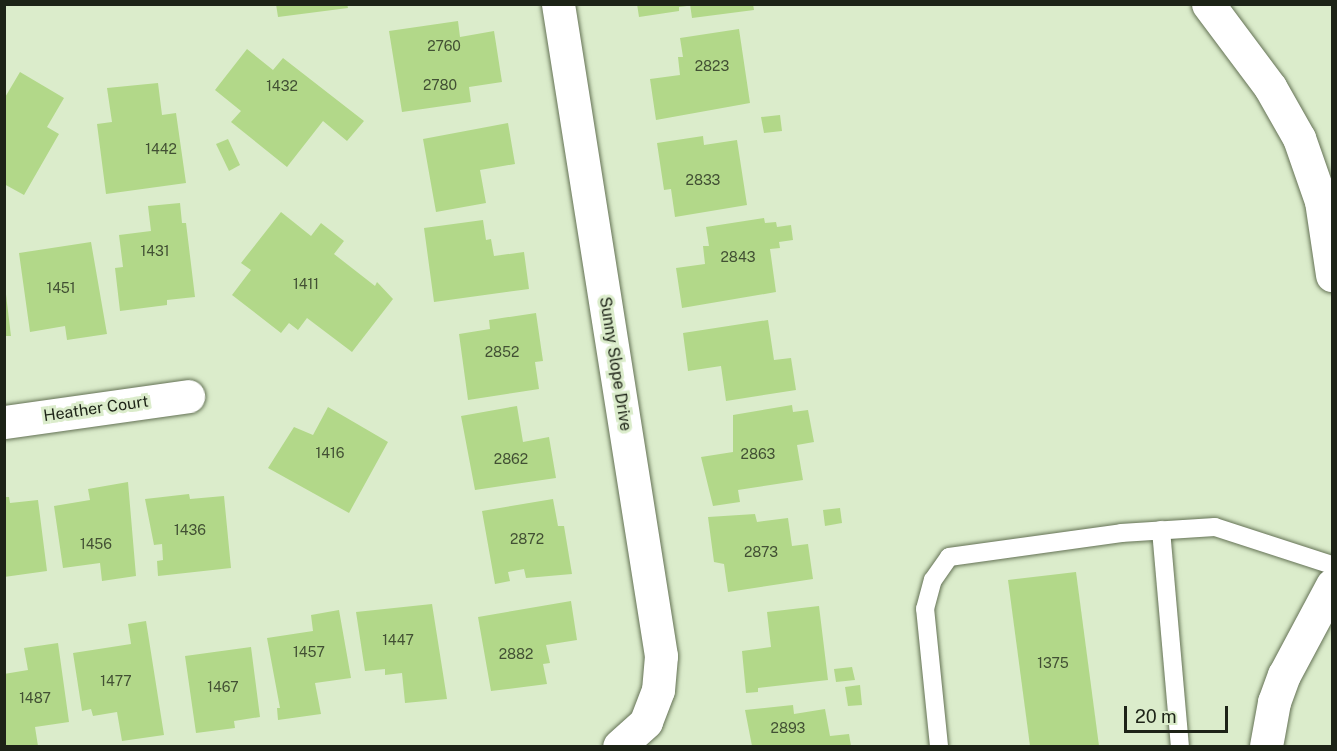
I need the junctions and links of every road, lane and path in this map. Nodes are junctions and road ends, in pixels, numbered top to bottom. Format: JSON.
{"nodes":[{"id":1,"x":558,"y":4,"type":"edge"},
{"id":2,"x":1208,"y":4,"type":"edge"},
{"id":3,"x":1332,"y":275,"type":"edge"},
{"id":4,"x":188,"y":396,"type":"dead end"},
{"id":5,"x":4,"y":422,"type":"edge"},
{"id":6,"x":1161,"y":530,"type":"junction"},
{"id":7,"x":1332,"y":566,"type":"edge"},
{"id":8,"x":1332,"y":585,"type":"edge"},
{"id":9,"x":619,"y":747,"type":"edge"},
{"id":10,"x":939,"y":747,"type":"edge"},
{"id":11,"x":1180,"y":747,"type":"edge"},
{"id":12,"x":1266,"y":747,"type":"edge"}],
"edges":[{"from":1,"to":9,"type":"street","name":"Sunny Slope Drive"},
{"from":2,"to":3,"type":"street"},
{"from":4,"to":5,"type":"street","name":"Heather Court"},
{"from":6,"to":7,"type":"lane"},
{"from":6,"to":10,"type":"lane"},
{"from":6,"to":11,"type":"lane"},
{"from":8,"to":12,"type":"street"}]}
